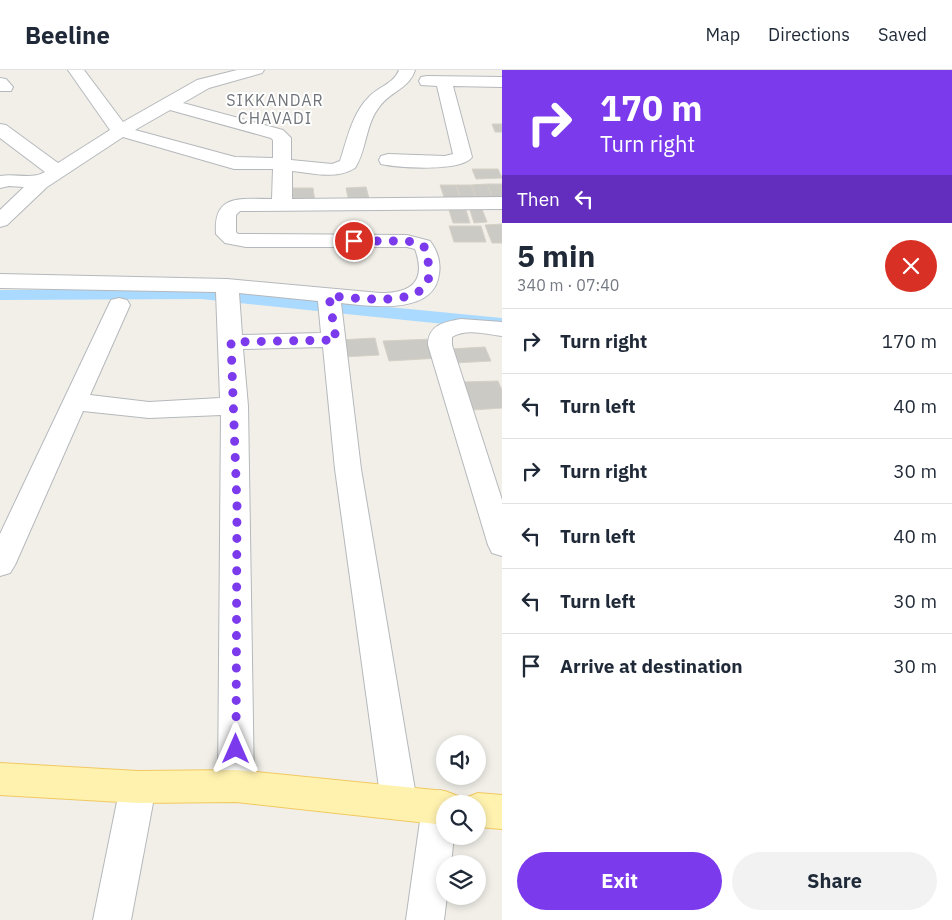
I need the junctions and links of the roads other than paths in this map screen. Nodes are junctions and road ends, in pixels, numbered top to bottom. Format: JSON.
{"nodes":[{"id":1,"x":76,"y":70,"type":"edge"},
{"id":2,"x":256,"y":70,"type":"edge"},
{"id":3,"x":405,"y":75,"type":"edge"},
{"id":4,"x":198,"y":77,"type":"edge"},
{"id":5,"x":444,"y":82,"type":"junction"},
{"id":6,"x":502,"y":82,"type":"edge"},
{"id":7,"x":170,"y":104,"type":"junction"},
{"id":8,"x":0,"y":129,"type":"edge"},
{"id":9,"x":120,"y":131,"type":"junction"},
{"id":10,"x":388,"y":160,"type":"dead end"},
{"id":11,"x":281,"y":164,"type":"junction"},
{"id":12,"x":56,"y":171,"type":"junction"},
{"id":13,"x":3,"y":179,"type":"edge"},
{"id":14,"x":40,"y":182,"type":"junction"},
{"id":15,"x":502,"y":203,"type":"edge"},
{"id":16,"x":282,"y":204,"type":"junction"},
{"id":17,"x":0,"y":221,"type":"edge"},
{"id":18,"x":0,"y":281,"type":"edge"},
{"id":19,"x":227,"y":287,"type":"junction"},
{"id":20,"x":329,"y":296,"type":"junction"},
{"id":21,"x":118,"y":305,"type":"dead end"},
{"id":22,"x":502,"y":329,"type":"edge"},
{"id":23,"x":230,"y":331,"type":"junction"},
{"id":24,"x":335,"y":335,"type":"junction"},
{"id":25,"x":74,"y":402,"type":"junction"},
{"id":26,"x":235,"y":406,"type":"junction"},
{"id":27,"x":502,"y":545,"type":"edge"},
{"id":28,"x":0,"y":565,"type":"edge"},
{"id":29,"x":0,"y":779,"type":"edge"},
{"id":30,"x":236,"y":786,"type":"junction"},
{"id":31,"x":138,"y":787,"type":"junction"},
{"id":32,"x":399,"y":802,"type":"junction"},
{"id":33,"x":436,"y":807,"type":"edge"},
{"id":34,"x":486,"y":811,"type":"edge"},
{"id":35,"x":502,"y":812,"type":"edge"},
{"id":36,"x":437,"y":845,"type":"edge"},
{"id":37,"x":112,"y":920,"type":"edge"},
{"id":38,"x":425,"y":920,"type":"edge"}],
"edges":[{"from":1,"to":9,"type":"street"},
{"from":2,"to":4,"type":"street"},
{"from":3,"to":5,"type":"street"},
{"from":3,"to":11,"type":"street"},
{"from":4,"to":7,"type":"street"},
{"from":5,"to":6,"type":"street"},
{"from":5,"to":10,"type":"street"},
{"from":7,"to":9,"type":"street"},
{"from":7,"to":11,"type":"street"},
{"from":8,"to":12,"type":"street"},
{"from":9,"to":11,"type":"street"},
{"from":9,"to":12,"type":"street"},
{"from":11,"to":16,"type":"street"},
{"from":12,"to":14,"type":"street"},
{"from":13,"to":14,"type":"street"},
{"from":14,"to":17,"type":"street"},
{"from":15,"to":16,"type":"street"},
{"from":16,"to":20,"type":"street"},
{"from":18,"to":19,"type":"street"},
{"from":19,"to":20,"type":"street"},
{"from":19,"to":23,"type":"street"},
{"from":20,"to":24,"type":"street"},
{"from":21,"to":25,"type":"street"},
{"from":22,"to":27,"type":"street"},
{"from":23,"to":24,"type":"street"},
{"from":23,"to":26,"type":"street"},
{"from":24,"to":32,"type":"street"},
{"from":25,"to":26,"type":"street"},
{"from":25,"to":28,"type":"street"},
{"from":26,"to":30,"type":"street"},
{"from":29,"to":31,"type":"main road"},
{"from":30,"to":31,"type":"main road"},
{"from":30,"to":32,"type":"main road"},
{"from":31,"to":37,"type":"street"},
{"from":32,"to":33,"type":"main road"},
{"from":34,"to":35,"type":"main road"},
{"from":36,"to":38,"type":"street"}]}
